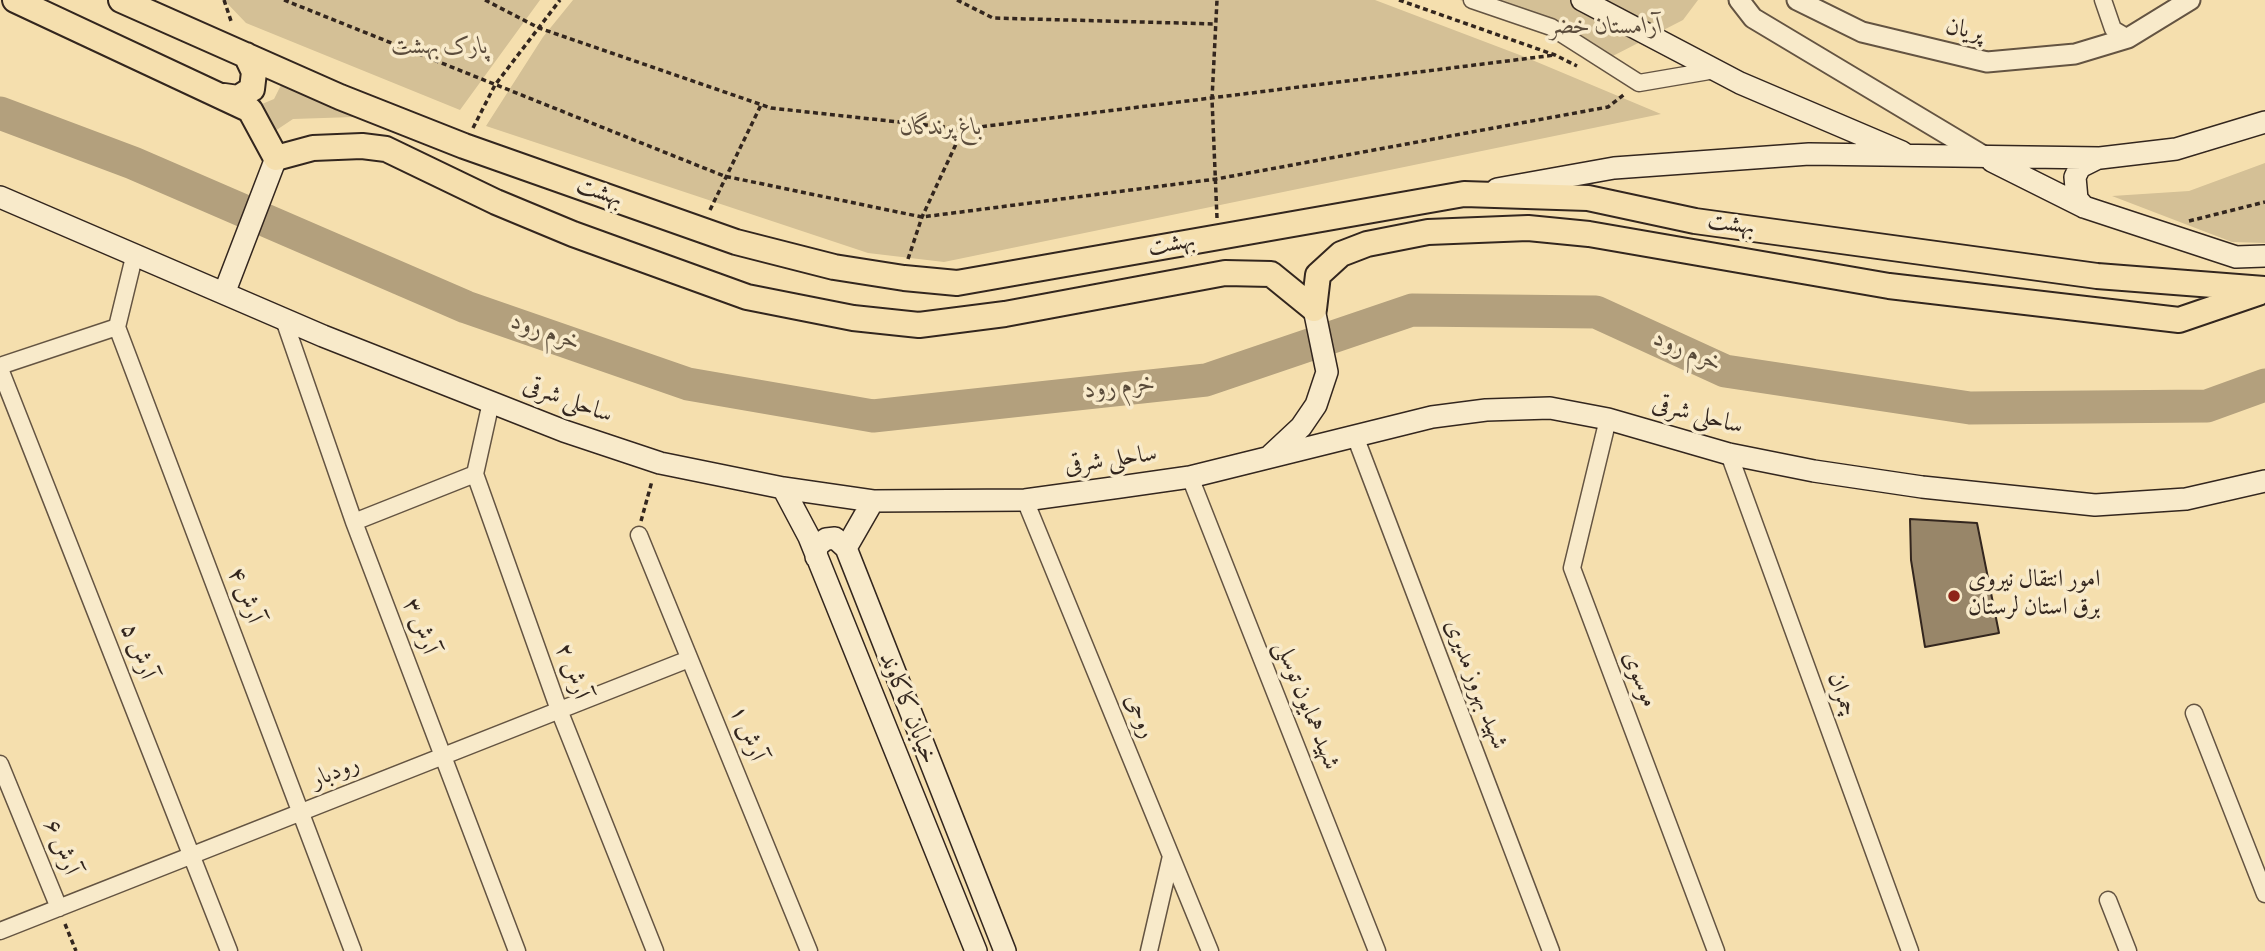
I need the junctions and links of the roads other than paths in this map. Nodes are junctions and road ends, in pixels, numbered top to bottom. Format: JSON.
{"nodes":[{"id":1,"x":15,"y":0,"type":"edge"},
{"id":2,"x":121,"y":0,"type":"edge"},
{"id":3,"x":1472,"y":0,"type":"edge"},
{"id":4,"x":1582,"y":0,"type":"edge"},
{"id":5,"x":1739,"y":0,"type":"edge"},
{"id":6,"x":1797,"y":0,"type":"edge"},
{"id":7,"x":2103,"y":0,"type":"edge"},
{"id":8,"x":2190,"y":0,"type":"edge"},
{"id":9,"x":2128,"y":38,"type":"junction"},
{"id":10,"x":246,"y":55,"type":"junction"},
{"id":11,"x":1715,"y":70,"type":"junction"},
{"id":12,"x":224,"y":96,"type":"junction"},
{"id":13,"x":2265,"y":122,"type":"edge"},
{"id":14,"x":464,"y":146,"type":"junction"},
{"id":15,"x":386,"y":149,"type":"junction"},
{"id":16,"x":1910,"y":156,"type":"junction"},
{"id":17,"x":276,"y":158,"type":"junction"},
{"id":18,"x":2100,"y":158,"type":"junction"},
{"id":19,"x":1988,"y":159,"type":"junction"},
{"id":20,"x":1464,"y":194,"type":"junction"},
{"id":21,"x":0,"y":197,"type":"edge"},
{"id":22,"x":2084,"y":207,"type":"junction"},
{"id":23,"x":135,"y":253,"type":"junction"},
{"id":24,"x":2265,"y":256,"type":"edge"},
{"id":25,"x":957,"y":283,"type":"junction"},
{"id":26,"x":2265,"y":290,"type":"edge"},
{"id":27,"x":225,"y":291,"type":"junction"},
{"id":28,"x":1005,"y":314,"type":"junction"},
{"id":29,"x":283,"y":317,"type":"junction"},
{"id":30,"x":1316,"y":320,"type":"junction"},
{"id":31,"x":117,"y":327,"type":"junction"},
{"id":32,"x":0,"y":368,"type":"edge"},
{"id":33,"x":491,"y":402,"type":"junction"},
{"id":34,"x":1608,"y":419,"type":"junction"},
{"id":35,"x":1355,"y":436,"type":"junction"},
{"id":36,"x":1728,"y":454,"type":"junction"},
{"id":37,"x":1269,"y":456,"type":"junction"},
{"id":38,"x":475,"y":474,"type":"junction"},
{"id":39,"x":1190,"y":477,"type":"junction"},
{"id":40,"x":2265,"y":481,"type":"edge"},
{"id":41,"x":783,"y":488,"type":"junction"},
{"id":42,"x":1025,"y":500,"type":"junction"},
{"id":43,"x":873,"y":501,"type":"junction"},
{"id":44,"x":354,"y":522,"type":"junction"},
{"id":45,"x":639,"y":535,"type":"road end"},
{"id":46,"x":846,"y":548,"type":"junction"},
{"id":47,"x":816,"y":557,"type":"junction"},
{"id":48,"x":690,"y":659,"type":"junction"},
{"id":49,"x":559,"y":710,"type":"junction"},
{"id":50,"x":2194,"y":713,"type":"dead end"},
{"id":51,"x":443,"y":756,"type":"junction"},
{"id":52,"x":0,"y":764,"type":"edge"},
{"id":53,"x":301,"y":812,"type":"junction"},
{"id":54,"x":191,"y":855,"type":"junction"},
{"id":55,"x":1171,"y":856,"type":"junction"},
{"id":56,"x":2265,"y":894,"type":"edge"},
{"id":57,"x":2108,"y":900,"type":"dead end"},
{"id":58,"x":59,"y":908,"type":"junction"},
{"id":59,"x":0,"y":931,"type":"edge"},
{"id":60,"x":229,"y":951,"type":"edge"},
{"id":61,"x":353,"y":951,"type":"edge"},
{"id":62,"x":517,"y":951,"type":"edge"},
{"id":63,"x":655,"y":951,"type":"edge"},
{"id":64,"x":809,"y":951,"type":"edge"},
{"id":65,"x":976,"y":951,"type":"edge"},
{"id":66,"x":1005,"y":951,"type":"edge"},
{"id":67,"x":1149,"y":951,"type":"edge"},
{"id":68,"x":1210,"y":951,"type":"edge"},
{"id":69,"x":1377,"y":951,"type":"edge"},
{"id":70,"x":1551,"y":951,"type":"edge"},
{"id":71,"x":1716,"y":951,"type":"edge"},
{"id":72,"x":1910,"y":951,"type":"edge"},
{"id":73,"x":2128,"y":951,"type":"edge"}],
"edges":[{"from":1,"to":12,"type":"main road"},
{"from":2,"to":10,"type":"main road","name":"بهشت"},
{"from":3,"to":11,"type":"street"},
{"from":4,"to":11,"type":"main road"},
{"from":5,"to":19,"type":"street"},
{"from":6,"to":9,"type":"street","name":"پریان"},
{"from":7,"to":9,"type":"street"},
{"from":8,"to":9,"type":"street","name":"پریان"},
{"from":10,"to":12,"type":"main road"},
{"from":10,"to":14,"type":"main road","name":"بهشت"},
{"from":11,"to":16,"type":"main road"},
{"from":12,"to":17,"type":"main road"},
{"from":13,"to":18,"type":"main road"},
{"from":14,"to":15,"type":"main road"},
{"from":14,"to":25,"type":"main road","name":"بهشت"},
{"from":15,"to":17,"type":"main road","name":"بهشت"},
{"from":15,"to":28,"type":"main road","name":"بهشت"},
{"from":16,"to":19,"type":"main road"},
{"from":16,"to":20,"type":"main road"},
{"from":17,"to":27,"type":"main road"},
{"from":18,"to":19,"type":"main road"},
{"from":18,"to":22,"type":"main road"},
{"from":19,"to":22,"type":"main road"},
{"from":20,"to":25,"type":"main road","name":"بهشت"},
{"from":20,"to":26,"type":"main road","name":"بهشت"},
{"from":21,"to":23,"type":"main road","name":"ساحلی شرقی"},
{"from":22,"to":24,"type":"main road"},
{"from":23,"to":27,"type":"main road","name":"ساحلی شرقی"},
{"from":23,"to":31,"type":"street"},
{"from":25,"to":28,"type":"main road"},
{"from":26,"to":30,"type":"main road","name":"بهشت"},
{"from":27,"to":29,"type":"main road","name":"ساحلی شرقی"},
{"from":28,"to":30,"type":"main road","name":"بهشت"},
{"from":29,"to":33,"type":"main road","name":"ساحلی شرقی"},
{"from":29,"to":44,"type":"street","name":"آرش ۳"},
{"from":30,"to":37,"type":"main road"},
{"from":31,"to":32,"type":"street"},
{"from":31,"to":53,"type":"street","name":"آرش ۴"},
{"from":32,"to":54,"type":"street","name":"آرش ۵"},
{"from":33,"to":38,"type":"street"},
{"from":33,"to":41,"type":"main road","name":"ساحلی شرقی"},
{"from":34,"to":35,"type":"main road","name":"ساحلی شرقی"},
{"from":34,"to":36,"type":"main road","name":"ساحلی شرقی"},
{"from":34,"to":71,"type":"street","name":"موسوی"},
{"from":35,"to":37,"type":"main road","name":"ساحلی شرقی"},
{"from":35,"to":70,"type":"street","name":"شهید بهروز مدیری"},
{"from":36,"to":40,"type":"main road","name":"ساحلی شرقی"},
{"from":36,"to":72,"type":"street","name":"چمران"},
{"from":37,"to":39,"type":"main road","name":"ساحلی شرقی"},
{"from":38,"to":44,"type":"street"},
{"from":38,"to":49,"type":"street","name":"آرش ۲"},
{"from":39,"to":42,"type":"main road","name":"ساحلی شرقی"},
{"from":39,"to":69,"type":"street","name":"شهید همایون توسلی"},
{"from":41,"to":43,"type":"main road","name":"ساحلی شرقی"},
{"from":41,"to":47,"type":"main road","name":"خیابان کاکاوند"},
{"from":42,"to":43,"type":"main road","name":"ساحلی شرقی"},
{"from":42,"to":55,"type":"street","name":"روحی"},
{"from":43,"to":46,"type":"main road"},
{"from":44,"to":51,"type":"street","name":"آرش ۳"},
{"from":45,"to":48,"type":"street","name":"آرش ۱"},
{"from":46,"to":47,"type":"main road"},
{"from":46,"to":66,"type":"main road","name":"خیابان کاکاوند"},
{"from":47,"to":65,"type":"main road","name":"خیابان کاکاوند"},
{"from":48,"to":49,"type":"street","name":"رودبار"},
{"from":48,"to":64,"type":"street","name":"آرش ۱"},
{"from":49,"to":51,"type":"street","name":"رودبار"},
{"from":49,"to":63,"type":"street","name":"آرش ۲"},
{"from":50,"to":56,"type":"street"},
{"from":51,"to":53,"type":"street","name":"رودبار"},
{"from":51,"to":62,"type":"street","name":"آرش ۳"},
{"from":52,"to":58,"type":"street","name":"آرش ۶"},
{"from":53,"to":54,"type":"street","name":"رودبار"},
{"from":53,"to":61,"type":"street","name":"آرش ۴"},
{"from":54,"to":58,"type":"street","name":"رودبار"},
{"from":54,"to":60,"type":"street","name":"آرش ۵"},
{"from":55,"to":67,"type":"street"},
{"from":55,"to":68,"type":"street","name":"روحی"},
{"from":57,"to":73,"type":"street"},
{"from":58,"to":59,"type":"street","name":"رودبار"}]}
